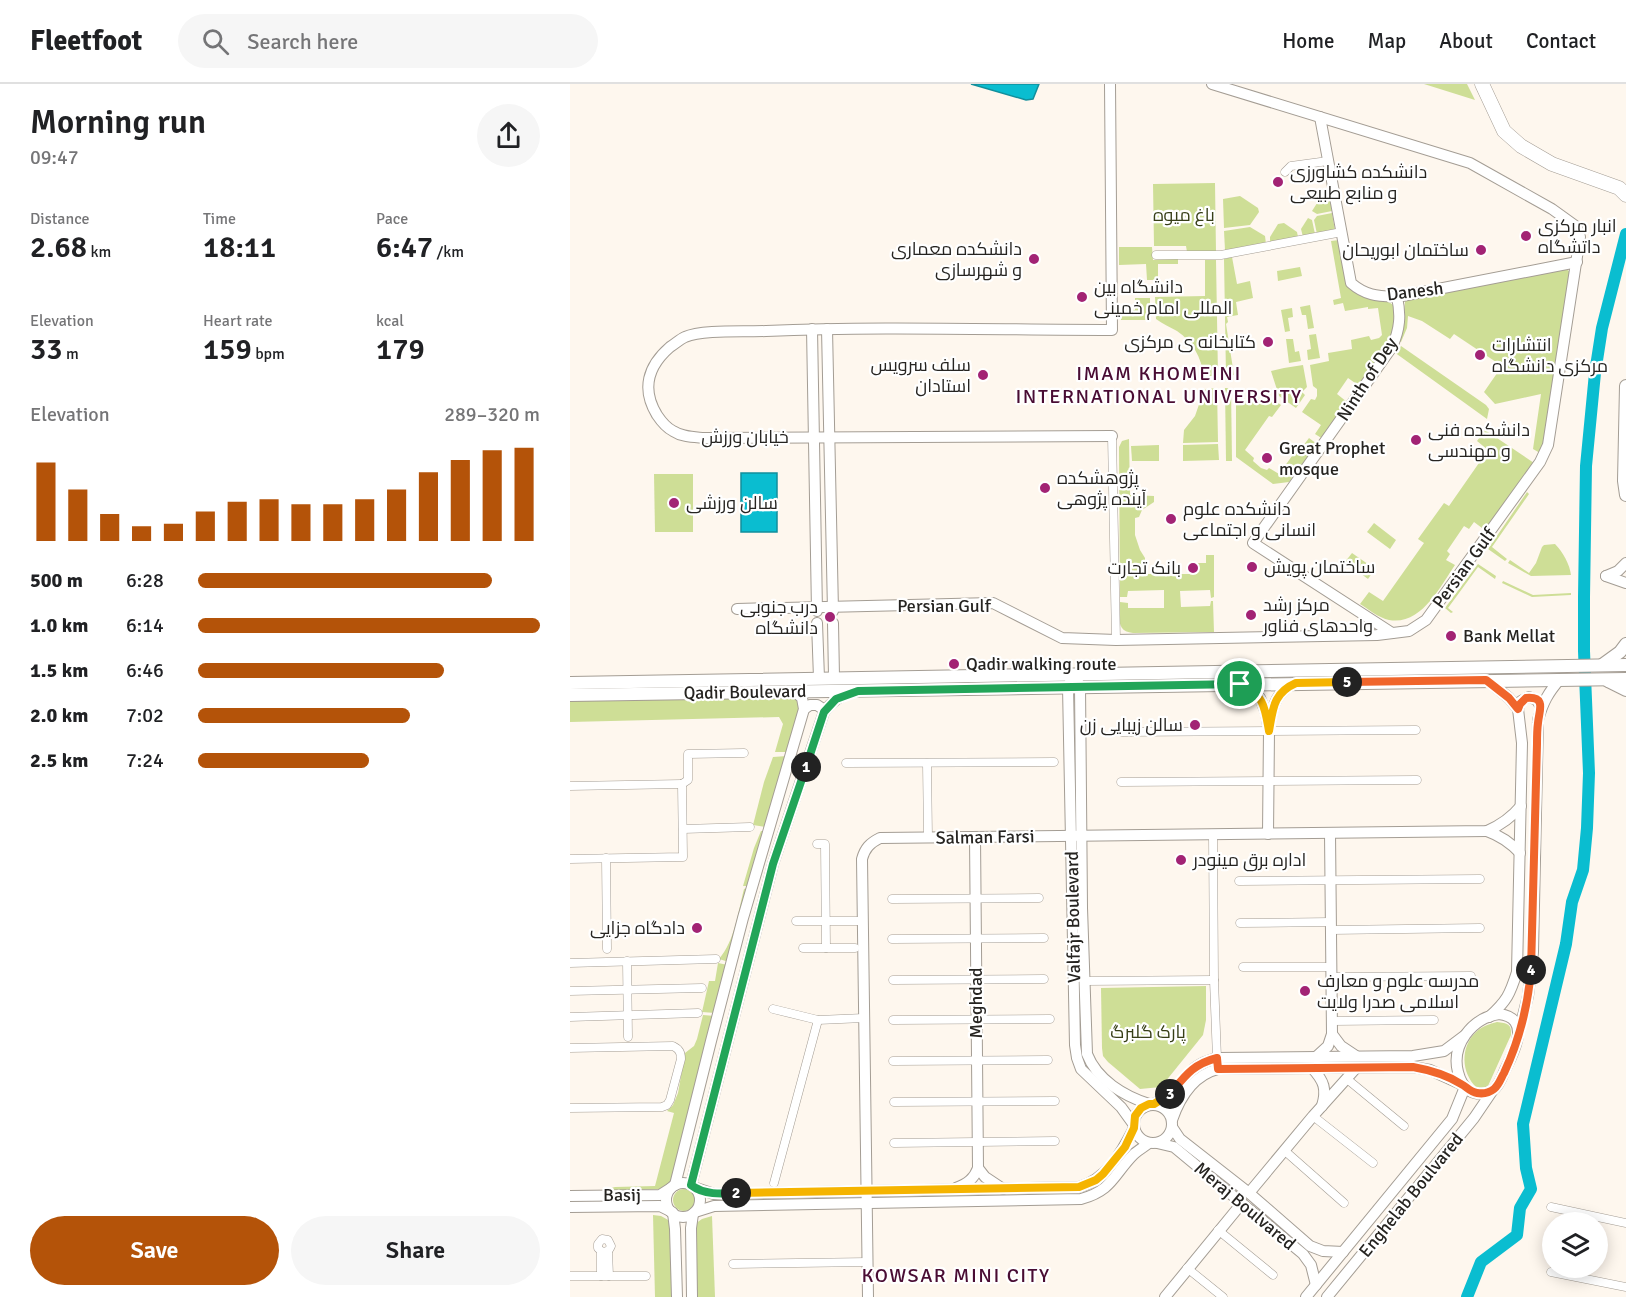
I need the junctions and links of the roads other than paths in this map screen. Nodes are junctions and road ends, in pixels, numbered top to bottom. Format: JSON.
{"nodes":[{"id":1,"x":1110,"y":84,"type":"edge"},
{"id":2,"x":1212,"y":84,"type":"edge"},
{"id":3,"x":1482,"y":84,"type":"edge"},
{"id":4,"x":1320,"y":117,"type":"junction"},
{"id":5,"x":1328,"y":161,"type":"junction"},
{"id":6,"x":1286,"y":172,"type":"dead end"},
{"id":7,"x":1626,"y":195,"type":"edge"},
{"id":8,"x":1342,"y":232,"type":"junction"},
{"id":9,"x":1156,"y":255,"type":"dead end"},
{"id":10,"x":1577,"y":262,"type":"junction"},
{"id":11,"x":1397,"y":297,"type":"junction"},
{"id":12,"x":812,"y":329,"type":"junction"},
{"id":13,"x":827,"y":329,"type":"junction"},
{"id":14,"x":1626,"y":386,"type":"edge"},
{"id":15,"x":1112,"y":436,"type":"joint"},
{"id":16,"x":829,"y":437,"type":"junction"},
{"id":17,"x":814,"y":438,"type":"junction"},
{"id":18,"x":1625,"y":467,"type":"edge"},
{"id":19,"x":1626,"y":493,"type":"edge"},
{"id":20,"x":1626,"y":563,"type":"edge"},
{"id":21,"x":1626,"y":583,"type":"edge"},
{"id":22,"x":737,"y":609,"type":"dead end"},
{"id":23,"x":817,"y":609,"type":"junction"},
{"id":24,"x":833,"y":609,"type":"junction"},
{"id":25,"x":817,"y":623,"type":"dead end"},
{"id":26,"x":833,"y":623,"type":"dead end"},
{"id":27,"x":1392,"y":633,"type":"junction"},
{"id":28,"x":1116,"y":640,"type":"junction"},
{"id":29,"x":1626,"y":644,"type":"edge"},
{"id":30,"x":1601,"y":665,"type":"junction"},
{"id":31,"x":1626,"y":665,"type":"edge"},
{"id":32,"x":1074,"y":674,"type":"junction"},
{"id":33,"x":819,"y":678,"type":"junction"},
{"id":34,"x":834,"y":678,"type":"junction"},
{"id":35,"x":1560,"y":679,"type":"junction"},
{"id":36,"x":1603,"y":679,"type":"junction"},
{"id":37,"x":1626,"y":679,"type":"edge"},
{"id":38,"x":1486,"y":680,"type":"junction"},
{"id":39,"x":570,"y":682,"type":"edge"},
{"id":40,"x":1296,"y":683,"type":"junction"},
{"id":41,"x":1240,"y":684,"type":"junction"},
{"id":42,"x":1074,"y":687,"type":"junction"},
{"id":43,"x":597,"y":688,"type":"junction"},
{"id":44,"x":794,"y":690,"type":"junction"},
{"id":45,"x":1626,"y":690,"type":"edge"},
{"id":46,"x":858,"y":691,"type":"junction"},
{"id":47,"x":570,"y":695,"type":"edge"},
{"id":48,"x":1541,"y":707,"type":"junction"},
{"id":49,"x":804,"y":709,"type":"junction"},
{"id":50,"x":1518,"y":709,"type":"junction"},
{"id":51,"x":824,"y":712,"type":"junction"},
{"id":52,"x":1416,"y":730,"type":"dead end"},
{"id":53,"x":1269,"y":731,"type":"junction"},
{"id":54,"x":1122,"y":732,"type":"dead end"},
{"id":55,"x":744,"y":753,"type":"dead end"},
{"id":56,"x":1054,"y":762,"type":"dead end"},
{"id":57,"x":927,"y":763,"type":"junction"},
{"id":58,"x":846,"y":764,"type":"dead end"},
{"id":59,"x":1417,"y":780,"type":"dead end"},
{"id":60,"x":1269,"y":781,"type":"junction"},
{"id":61,"x":1121,"y":782,"type":"dead end"},
{"id":62,"x":682,"y":784,"type":"junction"},
{"id":63,"x":570,"y":786,"type":"edge"},
{"id":64,"x":1521,"y":806,"type":"junction"},
{"id":65,"x":750,"y":827,"type":"dead end"},
{"id":66,"x":683,"y":829,"type":"junction"},
{"id":67,"x":1486,"y":831,"type":"junction"},
{"id":68,"x":1330,"y":833,"type":"junction"},
{"id":69,"x":1268,"y":834,"type":"junction"},
{"id":70,"x":1213,"y":835,"type":"junction"},
{"id":71,"x":1077,"y":836,"type":"junction"},
{"id":72,"x":975,"y":837,"type":"junction"},
{"id":73,"x":928,"y":838,"type":"junction"},
{"id":74,"x":817,"y":844,"type":"dead end"},
{"id":75,"x":1520,"y":854,"type":"junction"},
{"id":76,"x":606,"y":858,"type":"junction"},
{"id":77,"x":570,"y":859,"type":"edge"},
{"id":78,"x":1480,"y":879,"type":"dead end"},
{"id":79,"x":1330,"y":880,"type":"junction"},
{"id":80,"x":1239,"y":881,"type":"dead end"},
{"id":81,"x":975,"y":898,"type":"junction"},
{"id":82,"x":1039,"y":898,"type":"dead end"},
{"id":83,"x":892,"y":899,"type":"dead end"},
{"id":84,"x":796,"y":921,"type":"dead end"},
{"id":85,"x":826,"y":921,"type":"junction"},
{"id":86,"x":863,"y":921,"type":"junction"},
{"id":87,"x":1240,"y":922,"type":"dead end"},
{"id":88,"x":1331,"y":926,"type":"junction"},
{"id":89,"x":1480,"y":928,"type":"dead end"},
{"id":90,"x":1044,"y":938,"type":"dead end"},
{"id":91,"x":892,"y":939,"type":"dead end"},
{"id":92,"x":976,"y":939,"type":"junction"},
{"id":93,"x":803,"y":948,"type":"dead end"},
{"id":94,"x":826,"y":948,"type":"junction"},
{"id":95,"x":855,"y":948,"type":"dead end"},
{"id":96,"x":607,"y":949,"type":"dead end"},
{"id":97,"x":716,"y":959,"type":"dead end"},
{"id":98,"x":627,"y":961,"type":"junction"},
{"id":99,"x":570,"y":963,"type":"edge"},
{"id":100,"x":1243,"y":968,"type":"dead end"},
{"id":101,"x":1331,"y":972,"type":"junction"},
{"id":102,"x":1471,"y":975,"type":"dead end"},
{"id":103,"x":976,"y":979,"type":"junction"},
{"id":104,"x":1044,"y":979,"type":"dead end"},
{"id":105,"x":893,"y":980,"type":"dead end"},
{"id":106,"x":1214,"y":980,"type":"junction"},
{"id":107,"x":1084,"y":981,"type":"junction"},
{"id":108,"x":702,"y":988,"type":"dead end"},
{"id":109,"x":627,"y":989,"type":"junction"},
{"id":110,"x":570,"y":991,"type":"edge"},
{"id":111,"x":773,"y":1009,"type":"dead end"},
{"id":112,"x":698,"y":1013,"type":"dead end"},
{"id":113,"x":628,"y":1015,"type":"junction"},
{"id":114,"x":570,"y":1017,"type":"edge"},
{"id":115,"x":1489,"y":1017,"type":"junction"},
{"id":116,"x":864,"y":1018,"type":"junction"},
{"id":117,"x":976,"y":1019,"type":"junction"},
{"id":118,"x":1050,"y":1019,"type":"dead end"},
{"id":119,"x":818,"y":1020,"type":"junction"},
{"id":120,"x":893,"y":1020,"type":"dead end"},
{"id":121,"x":1434,"y":1020,"type":"dead end"},
{"id":122,"x":1332,"y":1021,"type":"junction"},
{"id":123,"x":1519,"y":1032,"type":"junction"},
{"id":124,"x":1332,"y":1034,"type":"junction"},
{"id":125,"x":1464,"y":1036,"type":"junction"},
{"id":126,"x":628,"y":1037,"type":"dead end"},
{"id":127,"x":570,"y":1048,"type":"edge"},
{"id":128,"x":1317,"y":1057,"type":"junction"},
{"id":129,"x":977,"y":1060,"type":"junction"},
{"id":130,"x":1048,"y":1060,"type":"dead end"},
{"id":131,"x":893,"y":1061,"type":"dead end"},
{"id":132,"x":1357,"y":1062,"type":"junction"},
{"id":133,"x":1218,"y":1064,"type":"junction"},
{"id":134,"x":1312,"y":1068,"type":"junction"},
{"id":135,"x":1347,"y":1079,"type":"junction"},
{"id":136,"x":1464,"y":1086,"type":"junction"},
{"id":137,"x":1493,"y":1090,"type":"junction"},
{"id":138,"x":977,"y":1101,"type":"junction"},
{"id":139,"x":1055,"y":1101,"type":"dead end"},
{"id":140,"x":894,"y":1102,"type":"dead end"},
{"id":141,"x":1151,"y":1104,"type":"junction"},
{"id":142,"x":1322,"y":1107,"type":"junction"},
{"id":143,"x":570,"y":1108,"type":"edge"},
{"id":144,"x":1313,"y":1116,"type":"junction"},
{"id":145,"x":1172,"y":1123,"type":"junction"},
{"id":146,"x":1134,"y":1126,"type":"junction"},
{"id":147,"x":1404,"y":1126,"type":"dead end"},
{"id":148,"x":1055,"y":1141,"type":"dead end"},
{"id":149,"x":978,"y":1142,"type":"junction"},
{"id":150,"x":894,"y":1143,"type":"dead end"},
{"id":151,"x":1153,"y":1143,"type":"junction"},
{"id":152,"x":1285,"y":1150,"type":"junction"},
{"id":153,"x":1373,"y":1163,"type":"dead end"},
{"id":154,"x":978,"y":1168,"type":"junction"},
{"id":155,"x":774,"y":1183,"type":"dead end"},
{"id":156,"x":674,"y":1187,"type":"junction"},
{"id":157,"x":693,"y":1187,"type":"junction"},
{"id":158,"x":1003,"y":1189,"type":"junction"},
{"id":159,"x":953,"y":1190,"type":"junction"},
{"id":160,"x":867,"y":1191,"type":"junction"},
{"id":161,"x":570,"y":1196,"type":"edge"},
{"id":162,"x":1245,"y":1198,"type":"junction"},
{"id":163,"x":868,"y":1203,"type":"junction"},
{"id":164,"x":1344,"y":1203,"type":"dead end"},
{"id":165,"x":570,"y":1207,"type":"edge"},
{"id":166,"x":1551,"y":1207,"type":"dead end"},
{"id":167,"x":672,"y":1212,"type":"junction"},
{"id":168,"x":694,"y":1213,"type":"junction"},
{"id":169,"x":1626,"y":1223,"type":"edge"},
{"id":170,"x":1218,"y":1230,"type":"junction"},
{"id":171,"x":1307,"y":1250,"type":"junction"},
{"id":172,"x":604,"y":1251,"type":"dead end"},
{"id":173,"x":1343,"y":1252,"type":"junction"},
{"id":174,"x":868,"y":1262,"type":"junction"},
{"id":175,"x":734,"y":1264,"type":"dead end"},
{"id":176,"x":1187,"y":1268,"type":"junction"},
{"id":177,"x":1273,"y":1275,"type":"dead end"},
{"id":178,"x":570,"y":1276,"type":"edge"},
{"id":179,"x":605,"y":1276,"type":"junction"},
{"id":180,"x":646,"y":1276,"type":"dead end"},
{"id":181,"x":1581,"y":1278,"type":"edge"},
{"id":182,"x":1316,"y":1285,"type":"junction"},
{"id":183,"x":1626,"y":1287,"type":"edge"},
{"id":184,"x":676,"y":1297,"type":"edge"},
{"id":185,"x":692,"y":1297,"type":"edge"},
{"id":186,"x":868,"y":1297,"type":"edge"},
{"id":187,"x":1164,"y":1297,"type":"edge"},
{"id":188,"x":1223,"y":1297,"type":"edge"},
{"id":189,"x":1306,"y":1297,"type":"edge"},
{"id":190,"x":1327,"y":1297,"type":"edge"}],
"edges":[{"from":1,"to":13,"type":"street","name":"خیابان ورزش"},
{"from":2,"to":4,"type":"street","name":"Persian Gulf"},
{"from":3,"to":7,"type":"highway"},
{"from":4,"to":5,"type":"street","name":"Danesh"},
{"from":4,"to":10,"type":"street","name":"Persian Gulf"},
{"from":5,"to":6,"type":"street"},
{"from":5,"to":8,"type":"street","name":"Danesh"},
{"from":8,"to":9,"type":"street"},
{"from":8,"to":11,"type":"street","name":"Danesh"},
{"from":10,"to":11,"type":"street","name":"Danesh"},
{"from":10,"to":27,"type":"street","name":"Persian Gulf"},
{"from":11,"to":27,"type":"street","name":"Ninth of Dey"},
{"from":12,"to":13,"type":"street","name":"خیابان ورزش"},
{"from":12,"to":17,"type":"street"},
{"from":12,"to":17,"type":"street","name":"خیابان ورزش"},
{"from":13,"to":16,"type":"street"},
{"from":14,"to":18,"type":"main road"},
{"from":15,"to":16,"type":"street","name":"خیابان ورزش"},
{"from":15,"to":28,"type":"street"},
{"from":16,"to":17,"type":"street","name":"خیابان ورزش"},
{"from":16,"to":24,"type":"street"},
{"from":17,"to":23,"type":"street"},
{"from":18,"to":19,"type":"main road"},
{"from":20,"to":21,"type":"street"},
{"from":22,"to":23,"type":"street","name":"Persian Gulf"},
{"from":23,"to":24,"type":"street","name":"Persian Gulf"},
{"from":24,"to":28,"type":"street","name":"Persian Gulf"},
{"from":25,"to":33,"type":"street"},
{"from":26,"to":34,"type":"street"},
{"from":27,"to":28,"type":"street","name":"Persian Gulf"},
{"from":29,"to":30,"type":"main road"},
{"from":30,"to":31,"type":"main road","name":"Qadir Boulevard"},
{"from":30,"to":32,"type":"main road","name":"Qadir Boulevard"},
{"from":32,"to":34,"type":"main road","name":"Qadir Boulevard"},
{"from":32,"to":42,"type":"street"},
{"from":33,"to":34,"type":"main road","name":"Qadir Boulevard"},
{"from":33,"to":43,"type":"main road","name":"Qadir Boulevard"},
{"from":35,"to":36,"type":"main road","name":"Qadir Boulevard"},
{"from":35,"to":38,"type":"main road","name":"Qadir Boulevard"},
{"from":35,"to":48,"type":"street"},
{"from":36,"to":37,"type":"main road","name":"Qadir Boulevard"},
{"from":36,"to":45,"type":"main road"},
{"from":38,"to":40,"type":"main road","name":"Qadir Boulevard"},
{"from":38,"to":50,"type":"street"},
{"from":39,"to":43,"type":"main road","name":"Qadir Boulevard"},
{"from":40,"to":41,"type":"main road","name":"Qadir Boulevard"},
{"from":40,"to":53,"type":"street"},
{"from":41,"to":42,"type":"main road","name":"Qadir Boulevard"},
{"from":41,"to":53,"type":"street"},
{"from":42,"to":46,"type":"main road","name":"Qadir Boulevard"},
{"from":42,"to":71,"type":"street","name":"Valfajr Boulevard"},
{"from":43,"to":44,"type":"main road","name":"Qadir Boulevard"},
{"from":43,"to":47,"type":"main road","name":"Qadir Boulevard"},
{"from":44,"to":46,"type":"main road","name":"Qadir Boulevard"},
{"from":44,"to":49,"type":"street"},
{"from":46,"to":51,"type":"street"},
{"from":48,"to":50,"type":"street"},
{"from":48,"to":123,"type":"street"},
{"from":49,"to":51,"type":"street"},
{"from":49,"to":156,"type":"street"},
{"from":50,"to":64,"type":"street"},
{"from":51,"to":157,"type":"street"},
{"from":52,"to":53,"type":"street"},
{"from":53,"to":54,"type":"street"},
{"from":53,"to":60,"type":"street"},
{"from":55,"to":62,"type":"street"},
{"from":56,"to":57,"type":"street"},
{"from":57,"to":58,"type":"street"},
{"from":57,"to":73,"type":"street"},
{"from":59,"to":60,"type":"street"},
{"from":60,"to":61,"type":"street"},
{"from":60,"to":69,"type":"street"},
{"from":62,"to":63,"type":"street"},
{"from":62,"to":66,"type":"street"},
{"from":64,"to":67,"type":"street","name":"Salman Farsi"},
{"from":64,"to":75,"type":"street"},
{"from":65,"to":66,"type":"street"},
{"from":66,"to":76,"type":"street"},
{"from":67,"to":68,"type":"street","name":"Salman Farsi"},
{"from":67,"to":75,"type":"street","name":"Salman Farsi"},
{"from":68,"to":69,"type":"street","name":"Salman Farsi"},
{"from":68,"to":79,"type":"street"},
{"from":69,"to":70,"type":"street","name":"Salman Farsi"},
{"from":70,"to":71,"type":"street","name":"Salman Farsi"},
{"from":70,"to":106,"type":"street"},
{"from":71,"to":72,"type":"street","name":"Salman Farsi"},
{"from":71,"to":107,"type":"street","name":"Valfajr Boulevard"},
{"from":71,"to":146,"type":"street","name":"Valfajr Boulevard"},
{"from":72,"to":73,"type":"street","name":"Salman Farsi"},
{"from":72,"to":81,"type":"street","name":"Meghdad"},
{"from":73,"to":86,"type":"street","name":"Salman Farsi"},
{"from":74,"to":85,"type":"street"},
{"from":75,"to":115,"type":"street"},
{"from":76,"to":77,"type":"street"},
{"from":76,"to":96,"type":"street"},
{"from":78,"to":79,"type":"street"},
{"from":79,"to":80,"type":"street"},
{"from":79,"to":88,"type":"street"},
{"from":81,"to":82,"type":"street"},
{"from":81,"to":83,"type":"street"},
{"from":81,"to":92,"type":"street","name":"Meghdad"},
{"from":84,"to":85,"type":"street"},
{"from":85,"to":86,"type":"street"},
{"from":85,"to":94,"type":"street"},
{"from":86,"to":116,"type":"street","name":"Salman Farsi"},
{"from":87,"to":88,"type":"street"},
{"from":88,"to":89,"type":"street"},
{"from":88,"to":101,"type":"street"},
{"from":90,"to":92,"type":"street"},
{"from":91,"to":92,"type":"street"},
{"from":92,"to":103,"type":"street","name":"Meghdad"},
{"from":93,"to":94,"type":"street"},
{"from":94,"to":95,"type":"street"},
{"from":97,"to":98,"type":"street"},
{"from":98,"to":99,"type":"street"},
{"from":98,"to":109,"type":"street"},
{"from":100,"to":101,"type":"street"},
{"from":101,"to":102,"type":"street"},
{"from":101,"to":122,"type":"street"},
{"from":103,"to":104,"type":"street"},
{"from":103,"to":105,"type":"street"},
{"from":103,"to":117,"type":"street","name":"Meghdad"},
{"from":106,"to":107,"type":"street"},
{"from":106,"to":133,"type":"street"},
{"from":107,"to":141,"type":"street","name":"Valfajr Boulevard"},
{"from":108,"to":109,"type":"street"},
{"from":109,"to":110,"type":"street"},
{"from":109,"to":113,"type":"street"},
{"from":111,"to":119,"type":"street"},
{"from":112,"to":113,"type":"street"},
{"from":113,"to":114,"type":"street"},
{"from":113,"to":126,"type":"street"},
{"from":115,"to":123,"type":"street"},
{"from":115,"to":125,"type":"street"},
{"from":116,"to":119,"type":"street"},
{"from":116,"to":160,"type":"street","name":"Salman Farsi"},
{"from":117,"to":118,"type":"street"},
{"from":117,"to":120,"type":"street"},
{"from":117,"to":129,"type":"street","name":"Meghdad"},
{"from":119,"to":155,"type":"street"},
{"from":121,"to":122,"type":"street"},
{"from":122,"to":124,"type":"street"},
{"from":123,"to":137,"type":"street"},
{"from":124,"to":128,"type":"street"},
{"from":124,"to":132,"type":"street"},
{"from":125,"to":132,"type":"street"},
{"from":125,"to":136,"type":"street"},
{"from":127,"to":143,"type":"street"},
{"from":128,"to":132,"type":"street"},
{"from":128,"to":133,"type":"street"},
{"from":129,"to":130,"type":"street"},
{"from":129,"to":131,"type":"street"},
{"from":129,"to":138,"type":"street","name":"Meghdad"},
{"from":132,"to":134,"type":"street"},
{"from":132,"to":135,"type":"street"},
{"from":132,"to":136,"type":"street"},
{"from":133,"to":134,"type":"street"},
{"from":133,"to":141,"type":"street"},
{"from":133,"to":145,"type":"street"},
{"from":134,"to":142,"type":"street"},
{"from":135,"to":142,"type":"street"},
{"from":135,"to":147,"type":"street"},
{"from":136,"to":137,"type":"street"},
{"from":136,"to":173,"type":"street","name":"Enghelab Boulvared"},
{"from":137,"to":190,"type":"street","name":"Enghelab Boulvared"},
{"from":138,"to":139,"type":"street"},
{"from":138,"to":140,"type":"street"},
{"from":138,"to":149,"type":"street","name":"Meghdad"},
{"from":141,"to":145,"type":"street"},
{"from":141,"to":146,"type":"street"},
{"from":142,"to":144,"type":"street"},
{"from":144,"to":152,"type":"street"},
{"from":144,"to":153,"type":"street"},
{"from":145,"to":151,"type":"street"},
{"from":145,"to":162,"type":"street","name":"Meraj Boulvared"},
{"from":146,"to":151,"type":"street"},
{"from":146,"to":158,"type":"street"},
{"from":148,"to":149,"type":"street"},
{"from":149,"to":150,"type":"street"},
{"from":149,"to":154,"type":"street","name":"Meghdad"},
{"from":151,"to":162,"type":"street","name":"Meraj Boulvared"},
{"from":151,"to":163,"type":"street"},
{"from":152,"to":162,"type":"street"},
{"from":152,"to":164,"type":"street"},
{"from":154,"to":158,"type":"street"},
{"from":154,"to":159,"type":"street"},
{"from":156,"to":157,"type":"street"},
{"from":156,"to":161,"type":"street","name":"Basij"},
{"from":156,"to":167,"type":"street"},
{"from":157,"to":160,"type":"street"},
{"from":157,"to":168,"type":"street"},
{"from":158,"to":159,"type":"street"},
{"from":159,"to":160,"type":"street"},
{"from":160,"to":163,"type":"street","name":"Salman Farsi"},
{"from":162,"to":170,"type":"street"},
{"from":162,"to":171,"type":"street","name":"Meraj Boulvared"},
{"from":163,"to":168,"type":"street"},
{"from":163,"to":174,"type":"street","name":"Salman Farsi"},
{"from":165,"to":167,"type":"street","name":"Basij"},
{"from":166,"to":169,"type":"street"},
{"from":167,"to":168,"type":"street"},
{"from":167,"to":184,"type":"street"},
{"from":168,"to":185,"type":"street"},
{"from":170,"to":176,"type":"street"},
{"from":170,"to":177,"type":"street"},
{"from":171,"to":173,"type":"street","name":"Meraj Boulvared"},
{"from":171,"to":182,"type":"street","name":"Meraj Boulvared"},
{"from":172,"to":179,"type":"street"},
{"from":173,"to":182,"type":"street","name":"Enghelab Boulvared"},
{"from":174,"to":175,"type":"street"},
{"from":174,"to":186,"type":"street","name":"Salman Farsi"},
{"from":176,"to":187,"type":"street"},
{"from":176,"to":188,"type":"street"},
{"from":178,"to":179,"type":"street"},
{"from":179,"to":180,"type":"street"},
{"from":181,"to":183,"type":"street"},
{"from":182,"to":189,"type":"street","name":"Enghelab Boulvared"}]}
